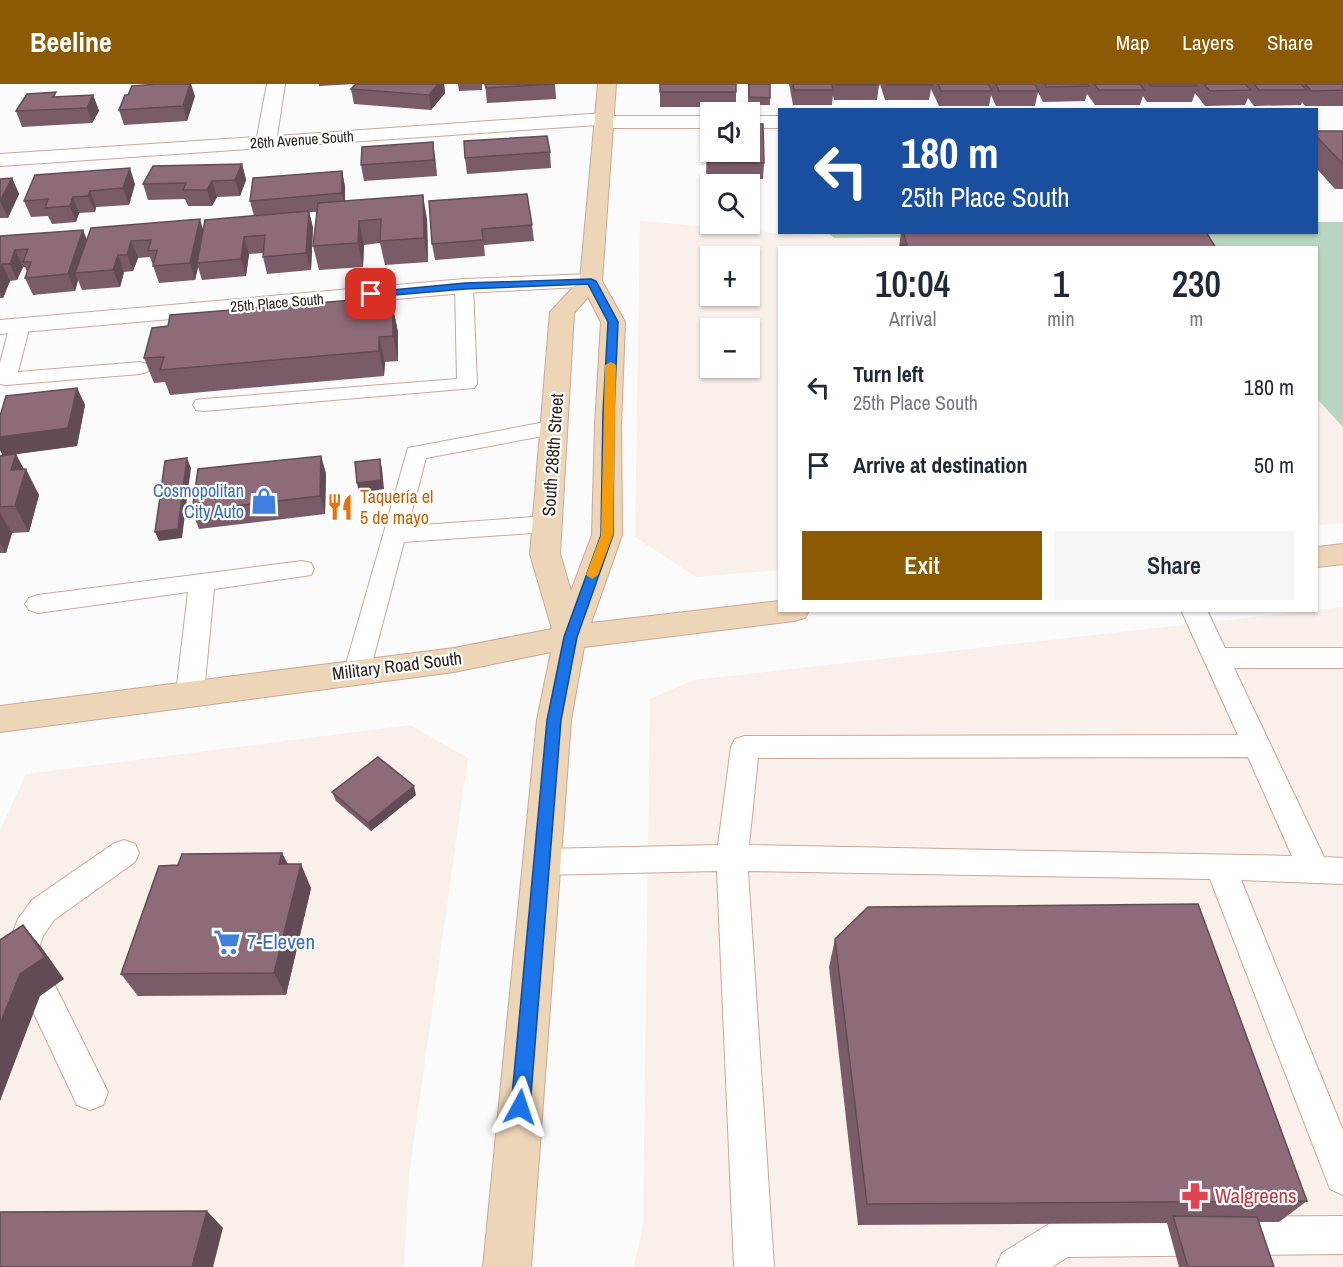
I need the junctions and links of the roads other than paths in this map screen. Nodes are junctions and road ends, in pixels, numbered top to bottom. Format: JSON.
{"nodes":[{"id":1,"x":276,"y":84,"type":"edge"},
{"id":2,"x":607,"y":84,"type":"edge"},
{"id":3,"x":604,"y":120,"type":"junction"},
{"id":4,"x":700,"y":122,"type":"edge"},
{"id":5,"x":760,"y":122,"type":"edge"},
{"id":6,"x":778,"y":122,"type":"edge"},
{"id":7,"x":266,"y":142,"type":"junction"},
{"id":8,"x":0,"y":160,"type":"edge"},
{"id":9,"x":591,"y":281,"type":"junction"},
{"id":10,"x":465,"y":286,"type":"junction"},
{"id":11,"x":10,"y":326,"type":"edge"},
{"id":12,"x":140,"y":368,"type":"dead end"},
{"id":13,"x":204,"y":405,"type":"dead end"},
{"id":14,"x":555,"y":427,"type":"junction"},
{"id":15,"x":547,"y":524,"type":"junction"},
{"id":16,"x":394,"y":535,"type":"junction"},
{"id":17,"x":1343,"y":555,"type":"edge"},
{"id":18,"x":1318,"y":557,"type":"edge"},
{"id":19,"x":302,"y":569,"type":"dead end"},
{"id":20,"x":202,"y":582,"type":"junction"},
{"id":21,"x":38,"y":604,"type":"dead end"},
{"id":22,"x":778,"y":612,"type":"edge"},
{"id":23,"x":1195,"y":612,"type":"edge"},
{"id":24,"x":570,"y":637,"type":"junction"},
{"id":25,"x":1217,"y":658,"type":"junction"},
{"id":26,"x":1343,"y":658,"type":"edge"},
{"id":27,"x":357,"y":671,"type":"junction"},
{"id":28,"x":190,"y":693,"type":"junction"},
{"id":29,"x":0,"y":719,"type":"edge"},
{"id":30,"x":1257,"y":746,"type":"junction"},
{"id":31,"x":124,"y":853,"type":"dead end"},
{"id":32,"x":732,"y":858,"type":"junction"},
{"id":33,"x":542,"y":862,"type":"junction"},
{"id":34,"x":1220,"y":866,"type":"junction"},
{"id":35,"x":1329,"y":871,"type":"edge"},
{"id":36,"x":90,"y":1092,"type":"dead end"},
{"id":37,"x":1343,"y":1176,"type":"edge"},
{"id":38,"x":1343,"y":1235,"type":"edge"},
{"id":39,"x":507,"y":1267,"type":"edge"},
{"id":40,"x":754,"y":1267,"type":"edge"},
{"id":41,"x":1016,"y":1267,"type":"edge"}],
"edges":[{"from":1,"to":7,"type":"street"},
{"from":2,"to":3,"type":"main road"},
{"from":3,"to":4,"type":"street","name":"26th Avenue South"},
{"from":3,"to":7,"type":"street","name":"26th Avenue South"},
{"from":3,"to":9,"type":"main road"},
{"from":5,"to":6,"type":"street"},
{"from":7,"to":8,"type":"street","name":"26th Avenue South"},
{"from":9,"to":10,"type":"street","name":"25th Place South"},
{"from":9,"to":14,"type":"main road","name":"South 288th Street"},
{"from":9,"to":24,"type":"main road","name":"South 288th Street"},
{"from":10,"to":11,"type":"street","name":"25th Place South"},
{"from":10,"to":13,"type":"lane"},
{"from":11,"to":12,"type":"lane"},
{"from":14,"to":15,"type":"main road","name":"South 288th Street"},
{"from":14,"to":16,"type":"lane"},
{"from":15,"to":16,"type":"lane"},
{"from":15,"to":24,"type":"main road","name":"South 288th Street"},
{"from":16,"to":27,"type":"lane"},
{"from":17,"to":18,"type":"main road"},
{"from":19,"to":20,"type":"lane"},
{"from":20,"to":21,"type":"lane"},
{"from":20,"to":28,"type":"lane"},
{"from":22,"to":24,"type":"main road","name":"Military Road South"},
{"from":23,"to":25,"type":"lane"},
{"from":24,"to":27,"type":"main road","name":"Military Road South"},
{"from":24,"to":33,"type":"main road","name":"South 288th Street"},
{"from":25,"to":26,"type":"lane"},
{"from":25,"to":30,"type":"lane"},
{"from":27,"to":28,"type":"main road","name":"Military Road South"},
{"from":28,"to":29,"type":"main road","name":"Military Road South"},
{"from":30,"to":32,"type":"lane"},
{"from":30,"to":35,"type":"lane"},
{"from":31,"to":36,"type":"lane"},
{"from":32,"to":33,"type":"lane"},
{"from":32,"to":34,"type":"lane"},
{"from":32,"to":40,"type":"lane"},
{"from":33,"to":39,"type":"main road","name":"South 288th Street"},
{"from":34,"to":35,"type":"lane"},
{"from":34,"to":37,"type":"lane"},
{"from":38,"to":41,"type":"lane"}]}
